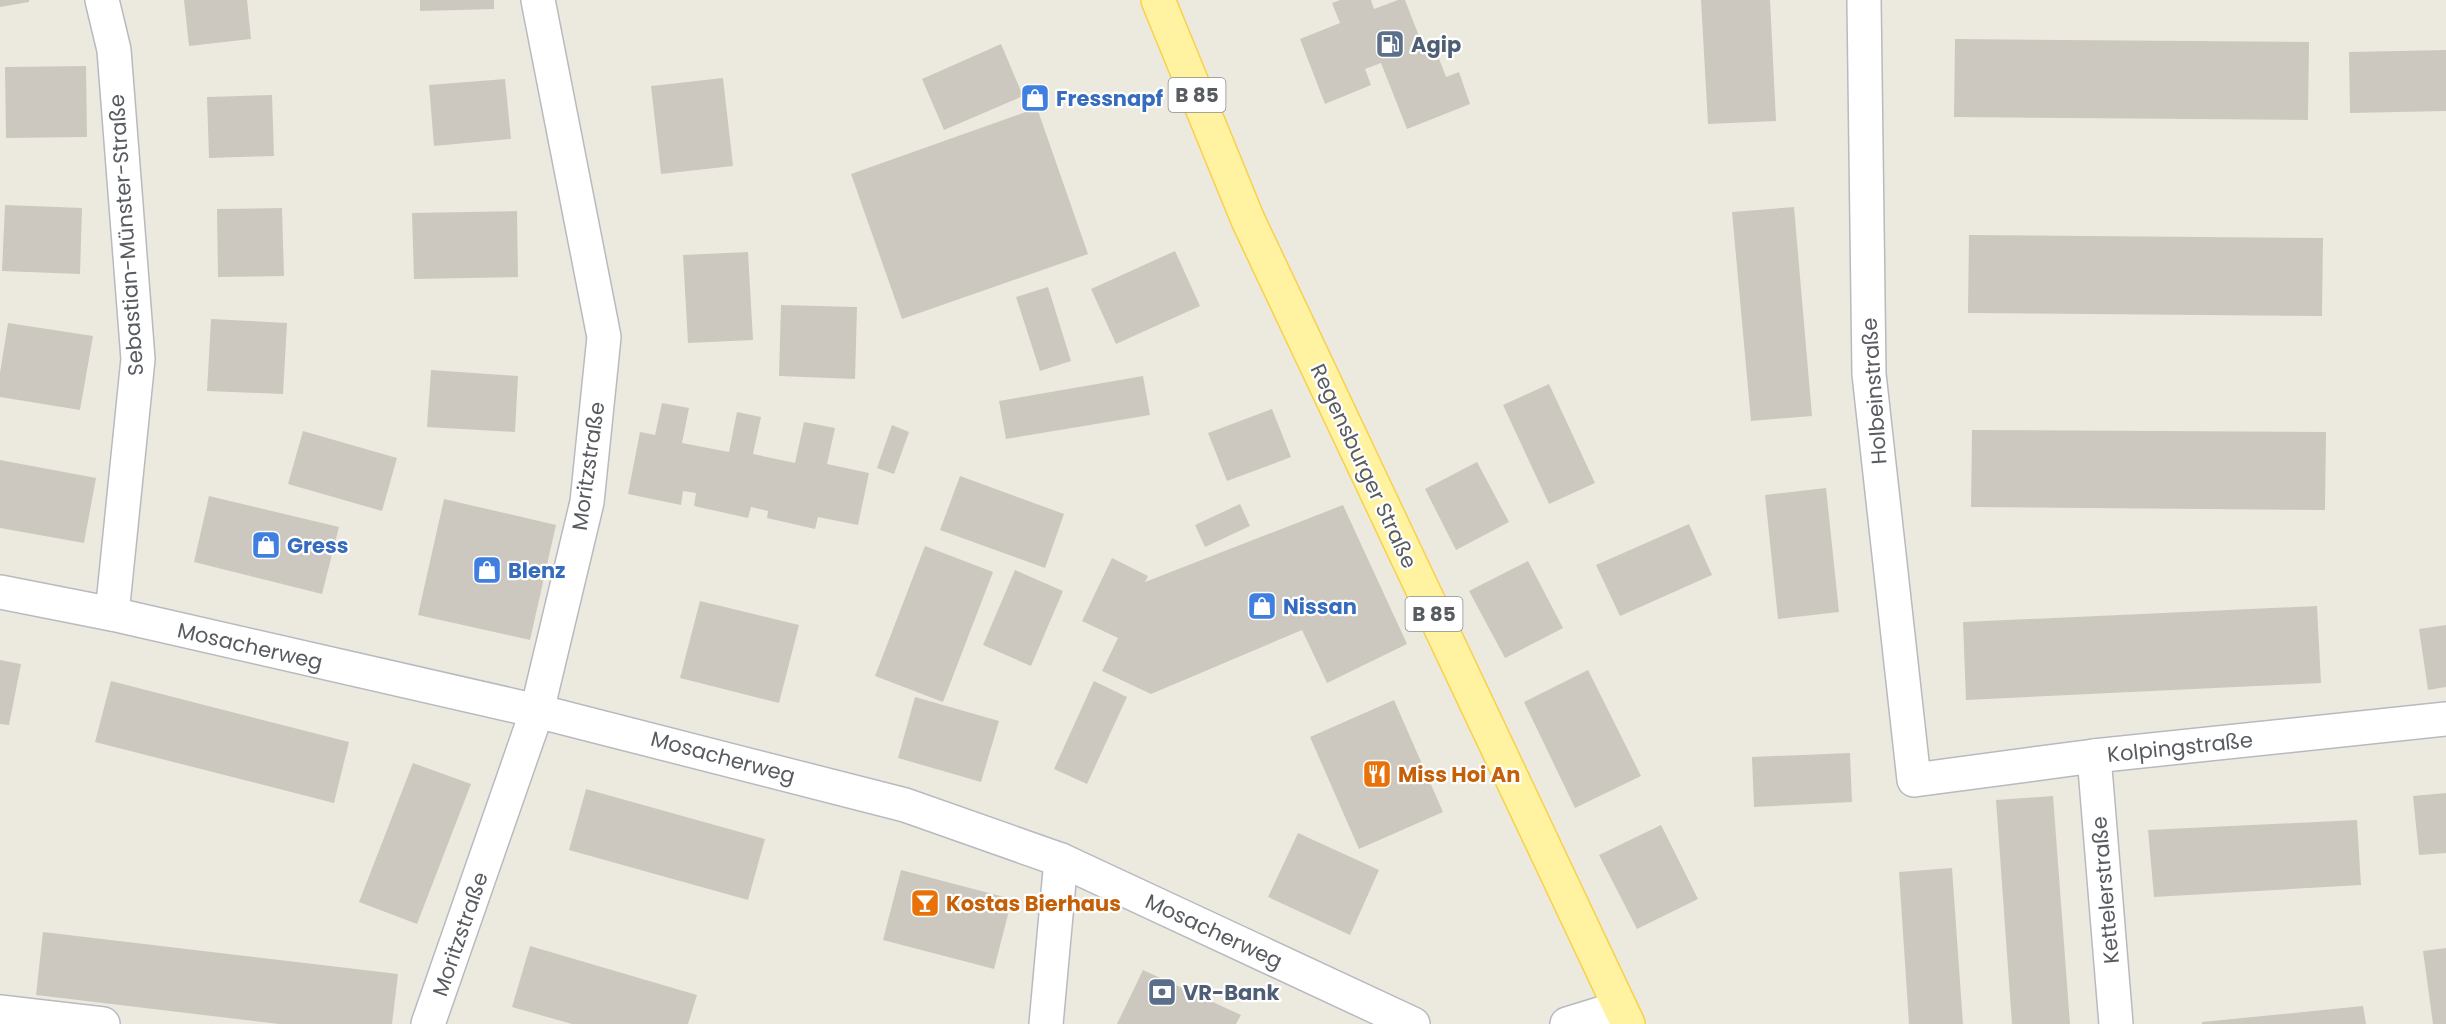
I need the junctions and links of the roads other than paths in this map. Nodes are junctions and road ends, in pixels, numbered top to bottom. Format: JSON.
{"nodes":[{"id":1,"x":102,"y":0,"type":"edge"},
{"id":2,"x":538,"y":0,"type":"edge"},
{"id":3,"x":1864,"y":0,"type":"edge"},
{"id":4,"x":1164,"y":9,"type":"edge"},
{"id":5,"x":0,"y":592,"type":"edge"},
{"id":6,"x":112,"y":614,"type":"junction"},
{"id":7,"x":537,"y":711,"type":"junction"},
{"id":8,"x":2446,"y":719,"type":"edge"},
{"id":9,"x":2094,"y":756,"type":"junction"},
{"id":10,"x":1914,"y":780,"type":"joint"},
{"id":11,"x":1061,"y":860,"type":"junction"},
{"id":12,"x":0,"y":1012,"type":"edge"},
{"id":13,"x":1624,"y":1016,"type":"edge"},
{"id":14,"x":103,"y":1024,"type":"edge"},
{"id":15,"x":428,"y":1024,"type":"edge"},
{"id":16,"x":1046,"y":1024,"type":"edge"},
{"id":17,"x":1413,"y":1024,"type":"edge"},
{"id":18,"x":1567,"y":1024,"type":"edge"},
{"id":19,"x":2116,"y":1024,"type":"edge"}],
"edges":[{"from":1,"to":6,"type":"street","name":"Sebastian-Münster-Straße"},
{"from":2,"to":7,"type":"street","name":"Moritzstraße"},
{"from":3,"to":10,"type":"street","name":"Holbeinstraße"},
{"from":4,"to":13,"type":"main road","name":"Regensburger Straße","number":"B 85"},
{"from":5,"to":6,"type":"street","name":"Mosacherweg"},
{"from":6,"to":7,"type":"street","name":"Mosacherweg"},
{"from":7,"to":11,"type":"street","name":"Mosacherweg"},
{"from":7,"to":15,"type":"street","name":"Moritzstraße"},
{"from":8,"to":9,"type":"street","name":"Kolpingstraße"},
{"from":9,"to":10,"type":"street","name":"Kolpingstraße"},
{"from":9,"to":19,"type":"street","name":"Kettelerstraße"},
{"from":11,"to":16,"type":"street"},
{"from":11,"to":17,"type":"street","name":"Mosacherweg"},
{"from":12,"to":14,"type":"street"},
{"from":13,"to":18,"type":"street"}]}
